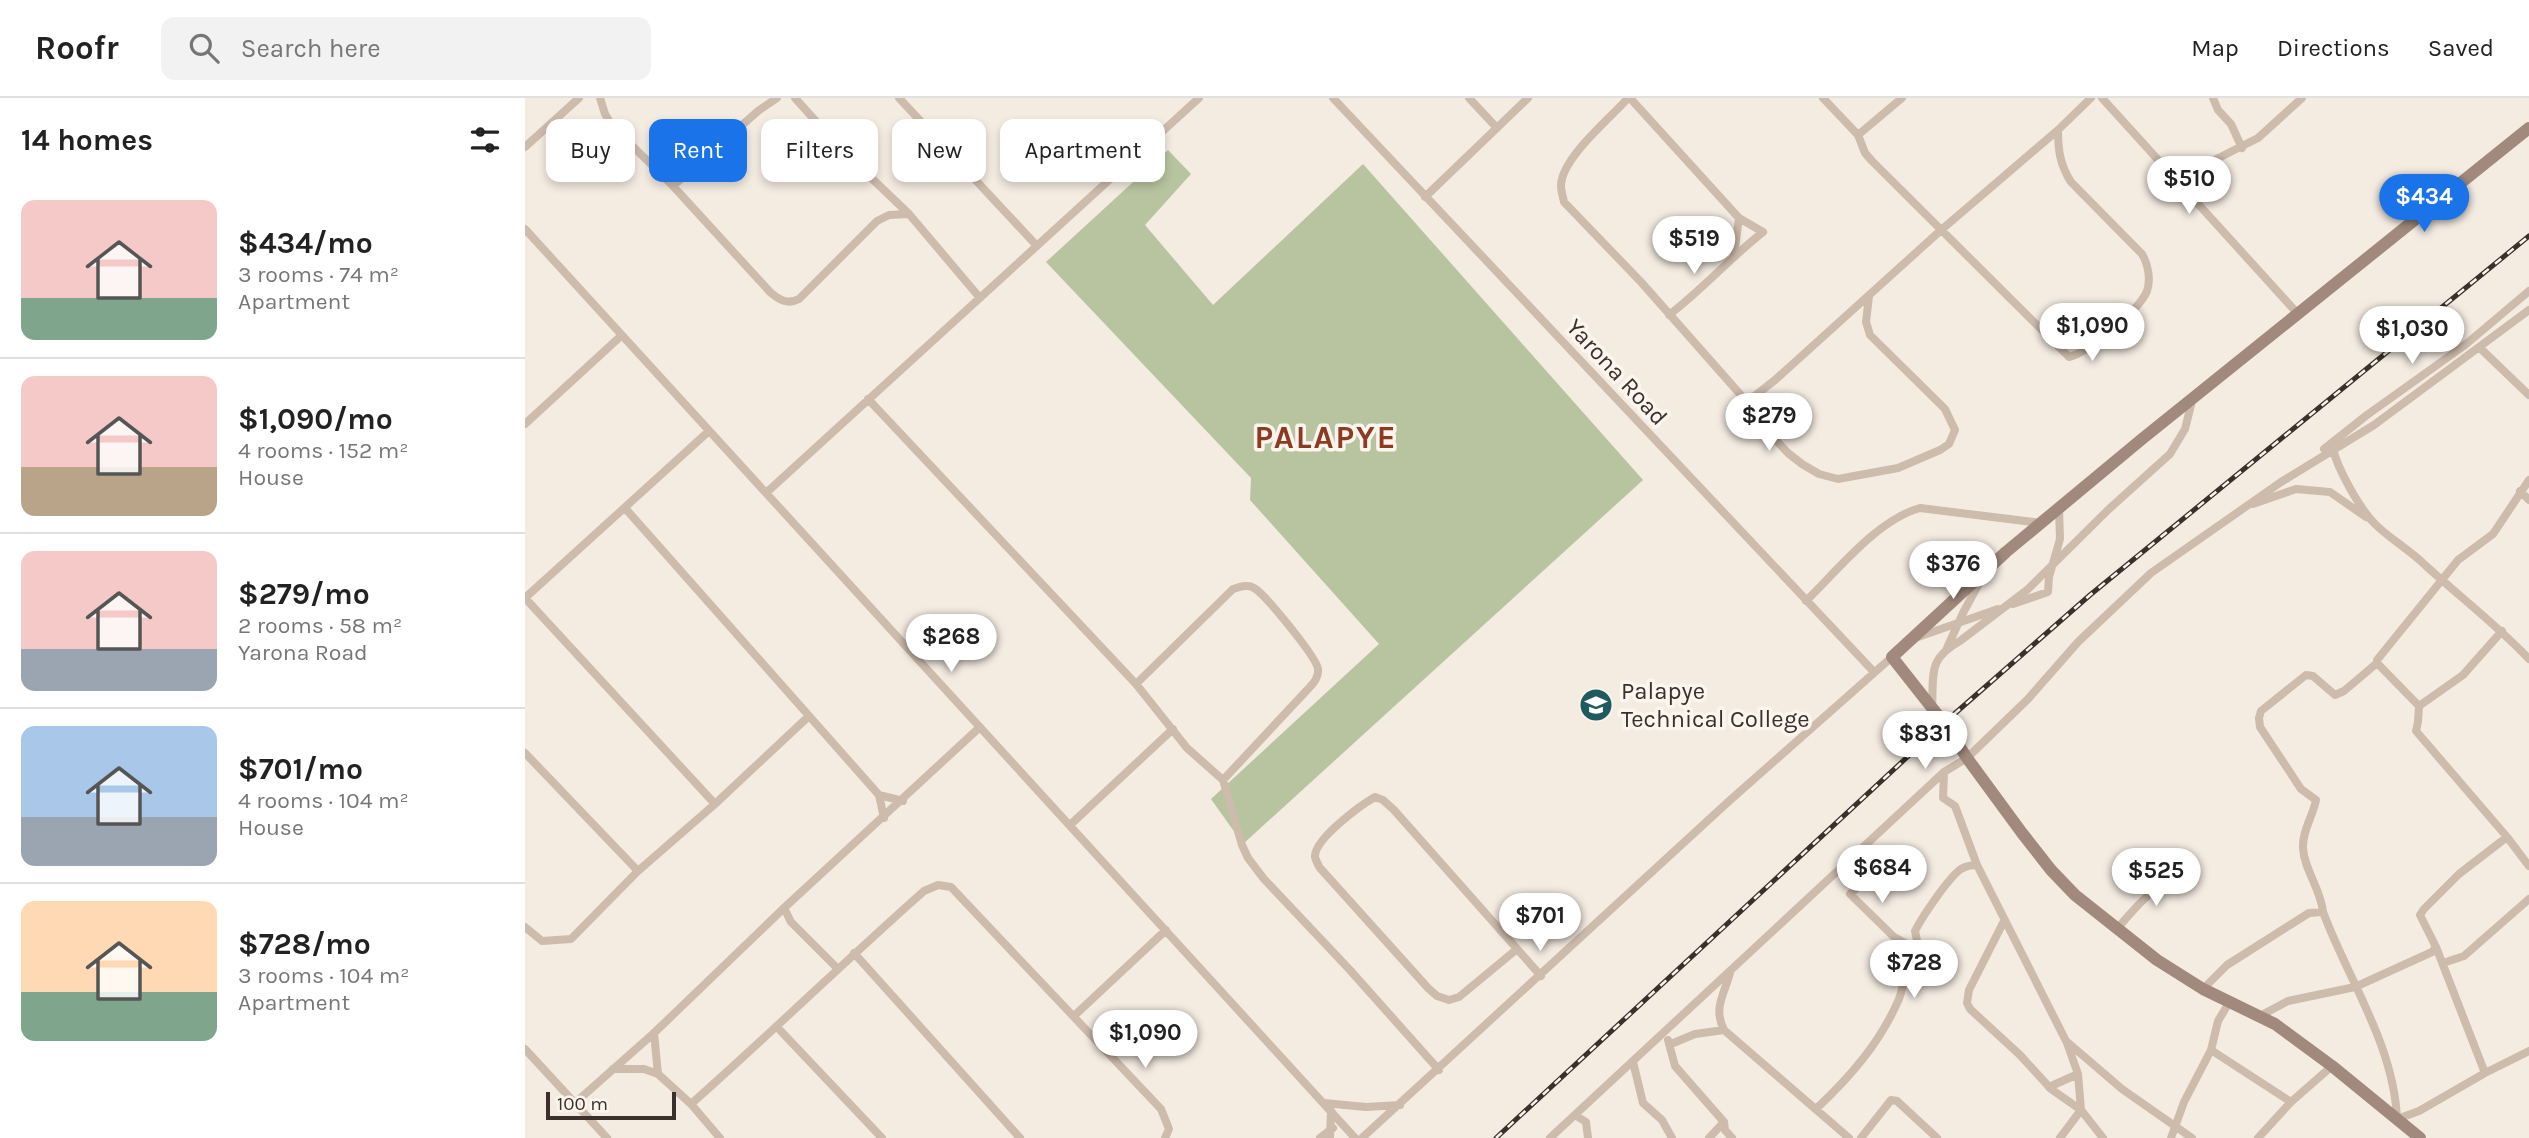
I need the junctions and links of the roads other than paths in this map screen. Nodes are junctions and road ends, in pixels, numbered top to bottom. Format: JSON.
{"nodes":[{"id":1,"x":579,"y":98,"type":"edge"},
{"id":2,"x":600,"y":98,"type":"edge"},
{"id":3,"x":777,"y":98,"type":"edge"},
{"id":4,"x":795,"y":98,"type":"edge"},
{"id":5,"x":899,"y":98,"type":"edge"},
{"id":6,"x":1199,"y":98,"type":"edge"},
{"id":7,"x":1333,"y":98,"type":"edge"},
{"id":8,"x":1469,"y":98,"type":"edge"},
{"id":9,"x":1528,"y":98,"type":"edge"},
{"id":10,"x":1629,"y":98,"type":"edge"},
{"id":11,"x":1823,"y":98,"type":"edge"},
{"id":12,"x":1902,"y":98,"type":"edge"},
{"id":13,"x":2091,"y":98,"type":"edge"},
{"id":14,"x":2102,"y":98,"type":"edge"},
{"id":15,"x":2213,"y":98,"type":"edge"},
{"id":16,"x":2302,"y":98,"type":"edge"},
{"id":17,"x":1497,"y":128,"type":"junction"},
{"id":18,"x":2529,"y":128,"type":"edge"},
{"id":19,"x":2058,"y":130,"type":"junction"},
{"id":20,"x":1858,"y":135,"type":"junction"},
{"id":21,"x":525,"y":147,"type":"edge"},
{"id":22,"x":2242,"y":148,"type":"junction"},
{"id":23,"x":2175,"y":180,"type":"junction"},
{"id":24,"x":673,"y":186,"type":"junction"},
{"id":25,"x":1425,"y":197,"type":"junction"},
{"id":26,"x":909,"y":214,"type":"junction"},
{"id":27,"x":1739,"y":218,"type":"junction"},
{"id":28,"x":525,"y":229,"type":"edge"},
{"id":29,"x":1940,"y":231,"type":"junction"},
{"id":30,"x":1037,"y":246,"type":"junction"},
{"id":31,"x":1734,"y":255,"type":"junction"},
{"id":32,"x":2529,"y":291,"type":"edge"},
{"id":33,"x":1869,"y":296,"type":"junction"},
{"id":34,"x":980,"y":298,"type":"junction"},
{"id":35,"x":2529,"y":310,"type":"edge"},
{"id":36,"x":2298,"y":314,"type":"junction"},
{"id":37,"x":1669,"y":315,"type":"junction"},
{"id":38,"x":622,"y":335,"type":"junction"},
{"id":39,"x":2480,"y":348,"type":"junction"},
{"id":40,"x":2529,"y":395,"type":"edge"},
{"id":41,"x":2193,"y":397,"type":"junction"},
{"id":42,"x":869,"y":399,"type":"junction"},
{"id":43,"x":1747,"y":402,"type":"junction"},
{"id":44,"x":525,"y":410,"type":"edge"},
{"id":45,"x":528,"y":421,"type":"edge"},
{"id":46,"x":709,"y":431,"type":"junction"},
{"id":47,"x":2333,"y":449,"type":"junction"},
{"id":48,"x":2314,"y":461,"type":"junction"},
{"id":49,"x":2529,"y":480,"type":"edge"},
{"id":50,"x":2520,"y":491,"type":"junction"},
{"id":51,"x":766,"y":493,"type":"junction"},
{"id":52,"x":2529,"y":500,"type":"edge"},
{"id":53,"x":2244,"y":507,"type":"junction"},
{"id":54,"x":625,"y":508,"type":"junction"},
{"id":55,"x":2059,"y":508,"type":"junction"},
{"id":56,"x":2041,"y":523,"type":"junction"},
{"id":57,"x":2374,"y":523,"type":"junction"},
{"id":58,"x":2054,"y":562,"type":"junction"},
{"id":59,"x":1988,"y":568,"type":"junction"},
{"id":60,"x":2441,"y":581,"type":"junction"},
{"id":61,"x":525,"y":598,"type":"edge"},
{"id":62,"x":1807,"y":601,"type":"junction"},
{"id":63,"x":2005,"y":607,"type":"junction"},
{"id":64,"x":1958,"y":623,"type":"junction"},
{"id":65,"x":2502,"y":632,"type":"junction"},
{"id":66,"x":1912,"y":638,"type":"junction"},
{"id":67,"x":1947,"y":648,"type":"junction"},
{"id":68,"x":1892,"y":657,"type":"junction"},
{"id":69,"x":2529,"y":660,"type":"edge"},
{"id":70,"x":2377,"y":663,"type":"junction"},
{"id":71,"x":1874,"y":672,"type":"junction"},
{"id":72,"x":1136,"y":684,"type":"junction"},
{"id":73,"x":2419,"y":706,"type":"junction"},
{"id":74,"x":1932,"y":707,"type":"junction"},
{"id":75,"x":809,"y":716,"type":"junction"},
{"id":76,"x":980,"y":727,"type":"junction"},
{"id":77,"x":1173,"y":729,"type":"junction"},
{"id":78,"x":525,"y":753,"type":"edge"},
{"id":79,"x":1967,"y":758,"type":"junction"},
{"id":80,"x":1944,"y":772,"type":"junction"},
{"id":81,"x":1223,"y":780,"type":"junction"},
{"id":82,"x":880,"y":795,"type":"junction"},
{"id":83,"x":903,"y":801,"type":"junction"},
{"id":84,"x":715,"y":804,"type":"junction"},
{"id":85,"x":884,"y":818,"type":"junction"},
{"id":86,"x":1069,"y":825,"type":"junction"},
{"id":87,"x":2507,"y":837,"type":"junction"},
{"id":88,"x":1855,"y":856,"type":"junction"},
{"id":89,"x":1977,"y":865,"type":"junction"},
{"id":90,"x":2529,"y":866,"type":"edge"},
{"id":91,"x":638,"y":871,"type":"junction"},
{"id":92,"x":2193,"y":877,"type":"dead end"},
{"id":93,"x":2529,"y":899,"type":"edge"},
{"id":94,"x":785,"y":908,"type":"junction"},
{"id":95,"x":2323,"y":912,"type":"junction"},
{"id":96,"x":2004,"y":921,"type":"junction"},
{"id":97,"x":525,"y":927,"type":"edge"},
{"id":98,"x":1166,"y":930,"type":"junction"},
{"id":99,"x":2116,"y":930,"type":"junction"},
{"id":100,"x":2436,"y":947,"type":"junction"},
{"id":101,"x":1517,"y":949,"type":"junction"},
{"id":102,"x":1919,"y":950,"type":"junction"},
{"id":103,"x":853,"y":953,"type":"junction"},
{"id":104,"x":2443,"y":963,"type":"junction"},
{"id":105,"x":837,"y":968,"type":"junction"},
{"id":106,"x":1731,"y":971,"type":"junction"},
{"id":107,"x":1541,"y":976,"type":"junction"},
{"id":108,"x":2355,"y":987,"type":"junction"},
{"id":109,"x":2203,"y":989,"type":"junction"},
{"id":110,"x":2230,"y":1001,"type":"junction"},
{"id":111,"x":1074,"y":1016,"type":"junction"},
{"id":112,"x":2258,"y":1017,"type":"junction"},
{"id":113,"x":777,"y":1027,"type":"junction"},
{"id":114,"x":1724,"y":1030,"type":"junction"},
{"id":115,"x":654,"y":1033,"type":"junction"},
{"id":116,"x":1664,"y":1033,"type":"junction"},
{"id":117,"x":2066,"y":1041,"type":"junction"},
{"id":118,"x":1671,"y":1044,"type":"junction"},
{"id":119,"x":525,"y":1049,"type":"edge"},
{"id":120,"x":2211,"y":1049,"type":"junction"},
{"id":121,"x":2529,"y":1051,"type":"edge"},
{"id":122,"x":1633,"y":1062,"type":"junction"},
{"id":123,"x":2332,"y":1066,"type":"junction"},
{"id":124,"x":613,"y":1069,"type":"junction"},
{"id":125,"x":1439,"y":1070,"type":"junction"},
{"id":126,"x":2485,"y":1073,"type":"junction"},
{"id":127,"x":658,"y":1074,"type":"junction"},
{"id":128,"x":2078,"y":1074,"type":"junction"},
{"id":129,"x":2049,"y":1087,"type":"junction"},
{"id":130,"x":575,"y":1102,"type":"junction"},
{"id":131,"x":2291,"y":1102,"type":"junction"},
{"id":132,"x":1324,"y":1103,"type":"junction"},
{"id":133,"x":691,"y":1104,"type":"junction"},
{"id":134,"x":1400,"y":1105,"type":"junction"},
{"id":135,"x":1816,"y":1109,"type":"junction"},
{"id":136,"x":2081,"y":1110,"type":"junction"},
{"id":137,"x":1331,"y":1111,"type":"junction"},
{"id":138,"x":1575,"y":1115,"type":"junction"},
{"id":139,"x":2397,"y":1119,"type":"junction"},
{"id":140,"x":1341,"y":1122,"type":"junction"},
{"id":141,"x":1724,"y":1122,"type":"junction"},
{"id":142,"x":2175,"y":1126,"type":"junction"},
{"id":143,"x":1331,"y":1134,"type":"edge"},
{"id":144,"x":607,"y":1138,"type":"edge"},
{"id":145,"x":720,"y":1138,"type":"edge"},
{"id":146,"x":882,"y":1138,"type":"edge"},
{"id":147,"x":1020,"y":1138,"type":"edge"},
{"id":148,"x":1165,"y":1138,"type":"edge"},
{"id":149,"x":1320,"y":1138,"type":"edge"},
{"id":150,"x":1355,"y":1138,"type":"edge"},
{"id":151,"x":1362,"y":1138,"type":"edge"},
{"id":152,"x":1550,"y":1138,"type":"edge"},
{"id":153,"x":1588,"y":1138,"type":"edge"},
{"id":154,"x":1672,"y":1138,"type":"edge"},
{"id":155,"x":1709,"y":1138,"type":"edge"},
{"id":156,"x":1732,"y":1138,"type":"edge"},
{"id":157,"x":1849,"y":1138,"type":"edge"},
{"id":158,"x":1861,"y":1138,"type":"edge"},
{"id":159,"x":1937,"y":1138,"type":"edge"},
{"id":160,"x":2060,"y":1138,"type":"edge"},
{"id":161,"x":2103,"y":1138,"type":"edge"},
{"id":162,"x":2171,"y":1138,"type":"edge"},
{"id":163,"x":2192,"y":1138,"type":"edge"},
{"id":164,"x":2258,"y":1138,"type":"edge"},
{"id":165,"x":2420,"y":1138,"type":"edge"}],
"edges":[{"from":1,"to":21,"type":"street"},
{"from":2,"to":24,"type":"street"},
{"from":3,"to":24,"type":"street"},
{"from":4,"to":26,"type":"street"},
{"from":5,"to":30,"type":"street"},
{"from":6,"to":30,"type":"street"},
{"from":7,"to":25,"type":"street","name":"Yarona Road"},
{"from":8,"to":17,"type":"street"},
{"from":9,"to":17,"type":"street"},
{"from":10,"to":27,"type":"street"},
{"from":10,"to":37,"type":"street"},
{"from":11,"to":20,"type":"street"},
{"from":12,"to":20,"type":"street"},
{"from":13,"to":19,"type":"street"},
{"from":14,"to":23,"type":"street"},
{"from":15,"to":22,"type":"street"},
{"from":16,"to":22,"type":"street"},
{"from":17,"to":25,"type":"street"},
{"from":18,"to":36,"type":"street"},
{"from":19,"to":29,"type":"street"},
{"from":19,"to":29,"type":"street"},
{"from":20,"to":29,"type":"street"},
{"from":22,"to":23,"type":"street"},
{"from":23,"to":36,"type":"street"},
{"from":24,"to":26,"type":"street"},
{"from":25,"to":62,"type":"street","name":"Yarona Road"},
{"from":26,"to":34,"type":"street"},
{"from":27,"to":31,"type":"street"},
{"from":27,"to":31,"type":"street"},
{"from":28,"to":38,"type":"street"},
{"from":29,"to":33,"type":"street"},
{"from":30,"to":34,"type":"street"},
{"from":31,"to":37,"type":"street"},
{"from":32,"to":48,"type":"street"},
{"from":33,"to":43,"type":"street"},
{"from":33,"to":43,"type":"street"},
{"from":34,"to":42,"type":"street"},
{"from":35,"to":39,"type":"street"},
{"from":36,"to":41,"type":"street"},
{"from":37,"to":43,"type":"street"},
{"from":38,"to":45,"type":"street"},
{"from":38,"to":46,"type":"street"},
{"from":39,"to":40,"type":"street"},
{"from":39,"to":47,"type":"street"},
{"from":41,"to":55,"type":"street"},
{"from":41,"to":58,"type":"street"},
{"from":42,"to":51,"type":"street"},
{"from":42,"to":72,"type":"street"},
{"from":44,"to":45,"type":"street"},
{"from":46,"to":51,"type":"street"},
{"from":46,"to":54,"type":"street"},
{"from":47,"to":48,"type":"street"},
{"from":47,"to":57,"type":"street"},
{"from":48,"to":53,"type":"street"},
{"from":49,"to":50,"type":"street"},
{"from":50,"to":52,"type":"street"},
{"from":50,"to":60,"type":"street"},
{"from":51,"to":76,"type":"street"},
{"from":53,"to":57,"type":"street"},
{"from":53,"to":79,"type":"street"},
{"from":54,"to":61,"type":"street"},
{"from":54,"to":75,"type":"street"},
{"from":55,"to":56,"type":"street"},
{"from":55,"to":58,"type":"street"},
{"from":56,"to":59,"type":"street"},
{"from":56,"to":62,"type":"street"},
{"from":57,"to":60,"type":"street"},
{"from":58,"to":63,"type":"street"},
{"from":58,"to":63,"type":"street"},
{"from":59,"to":64,"type":"street"},
{"from":59,"to":66,"type":"street"},
{"from":60,"to":65,"type":"street"},
{"from":60,"to":70,"type":"street"},
{"from":61,"to":84,"type":"street"},
{"from":62,"to":71,"type":"street","name":"Yarona Road"},
{"from":63,"to":64,"type":"street"},
{"from":63,"to":67,"type":"street"},
{"from":64,"to":66,"type":"street"},
{"from":64,"to":67,"type":"street"},
{"from":65,"to":69,"type":"street"},
{"from":65,"to":73,"type":"street"},
{"from":66,"to":68,"type":"street"},
{"from":67,"to":74,"type":"street"},
{"from":68,"to":71,"type":"street"},
{"from":68,"to":74,"type":"street"},
{"from":70,"to":73,"type":"street"},
{"from":70,"to":95,"type":"street"},
{"from":71,"to":107,"type":"street"},
{"from":72,"to":77,"type":"street"},
{"from":72,"to":81,"type":"street"},
{"from":73,"to":87,"type":"street"},
{"from":74,"to":79,"type":"street"},
{"from":75,"to":82,"type":"street"},
{"from":75,"to":84,"type":"street"},
{"from":76,"to":83,"type":"street"},
{"from":76,"to":86,"type":"street"},
{"from":77,"to":81,"type":"street"},
{"from":77,"to":86,"type":"street"},
{"from":78,"to":91,"type":"street"},
{"from":79,"to":80,"type":"street"},
{"from":79,"to":99,"type":"street"},
{"from":80,"to":88,"type":"street"},
{"from":80,"to":89,"type":"street"},
{"from":81,"to":125,"type":"street"},
{"from":82,"to":83,"type":"street"},
{"from":82,"to":85,"type":"street"},
{"from":83,"to":85,"type":"street"},
{"from":84,"to":91,"type":"street"},
{"from":85,"to":94,"type":"street"},
{"from":86,"to":98,"type":"street"},
{"from":87,"to":90,"type":"street"},
{"from":87,"to":100,"type":"street"},
{"from":88,"to":102,"type":"street"},
{"from":88,"to":106,"type":"street"},
{"from":89,"to":96,"type":"street"},
{"from":89,"to":102,"type":"street"},
{"from":91,"to":97,"type":"street"},
{"from":92,"to":99,"type":"street"},
{"from":93,"to":104,"type":"street"},
{"from":94,"to":105,"type":"street"},
{"from":94,"to":115,"type":"street"},
{"from":95,"to":108,"type":"street"},
{"from":95,"to":109,"type":"street"},
{"from":96,"to":117,"type":"street"},
{"from":96,"to":129,"type":"street"},
{"from":98,"to":111,"type":"street"},
{"from":98,"to":132,"type":"street"},
{"from":99,"to":109,"type":"street"},
{"from":100,"to":104,"type":"street"},
{"from":100,"to":108,"type":"street"},
{"from":101,"to":101,"type":"street"},
{"from":101,"to":107,"type":"street"},
{"from":102,"to":135,"type":"street"},
{"from":103,"to":105,"type":"street"},
{"from":103,"to":111,"type":"street"},
{"from":103,"to":147,"type":"street"},
{"from":104,"to":126,"type":"street"},
{"from":105,"to":113,"type":"street"},
{"from":106,"to":114,"type":"street"},
{"from":106,"to":116,"type":"street"},
{"from":107,"to":125,"type":"street"},
{"from":108,"to":112,"type":"street"},
{"from":108,"to":139,"type":"street"},
{"from":109,"to":110,"type":"street"},
{"from":110,"to":112,"type":"street"},
{"from":110,"to":120,"type":"street"},
{"from":111,"to":148,"type":"street"},
{"from":112,"to":123,"type":"street"},
{"from":113,"to":133,"type":"street"},
{"from":113,"to":146,"type":"street"},
{"from":114,"to":118,"type":"street"},
{"from":114,"to":135,"type":"street"},
{"from":115,"to":124,"type":"street"},
{"from":115,"to":127,"type":"street"},
{"from":116,"to":118,"type":"street"},
{"from":116,"to":122,"type":"street"},
{"from":117,"to":128,"type":"street"},
{"from":117,"to":142,"type":"street"},
{"from":118,"to":141,"type":"street"},
{"from":119,"to":130,"type":"street"},
{"from":120,"to":131,"type":"street"},
{"from":120,"to":142,"type":"street"},
{"from":121,"to":126,"type":"street"},
{"from":122,"to":138,"type":"street"},
{"from":122,"to":154,"type":"street"},
{"from":123,"to":131,"type":"street"},
{"from":123,"to":139,"type":"street"},
{"from":124,"to":127,"type":"street"},
{"from":124,"to":130,"type":"street"},
{"from":125,"to":134,"type":"street"},
{"from":126,"to":139,"type":"street"},
{"from":127,"to":133,"type":"street"},
{"from":128,"to":129,"type":"street"},
{"from":128,"to":136,"type":"street"},
{"from":129,"to":136,"type":"street"},
{"from":130,"to":144,"type":"street"},
{"from":131,"to":164,"type":"street"},
{"from":132,"to":134,"type":"street"},
{"from":132,"to":137,"type":"street"},
{"from":133,"to":145,"type":"street"},
{"from":134,"to":151,"type":"street"},
{"from":135,"to":157,"type":"street"},
{"from":136,"to":160,"type":"street"},
{"from":136,"to":161,"type":"street"},
{"from":137,"to":140,"type":"street"},
{"from":137,"to":143,"type":"street"},
{"from":138,"to":152,"type":"street"},
{"from":138,"to":153,"type":"street"},
{"from":139,"to":165,"type":"street"},
{"from":140,"to":143,"type":"street"},
{"from":140,"to":150,"type":"street"},
{"from":141,"to":155,"type":"street"},
{"from":141,"to":156,"type":"street"},
{"from":142,"to":162,"type":"street"},
{"from":142,"to":163,"type":"street"},
{"from":143,"to":149,"type":"street"},
{"from":158,"to":159,"type":"street"}]}
